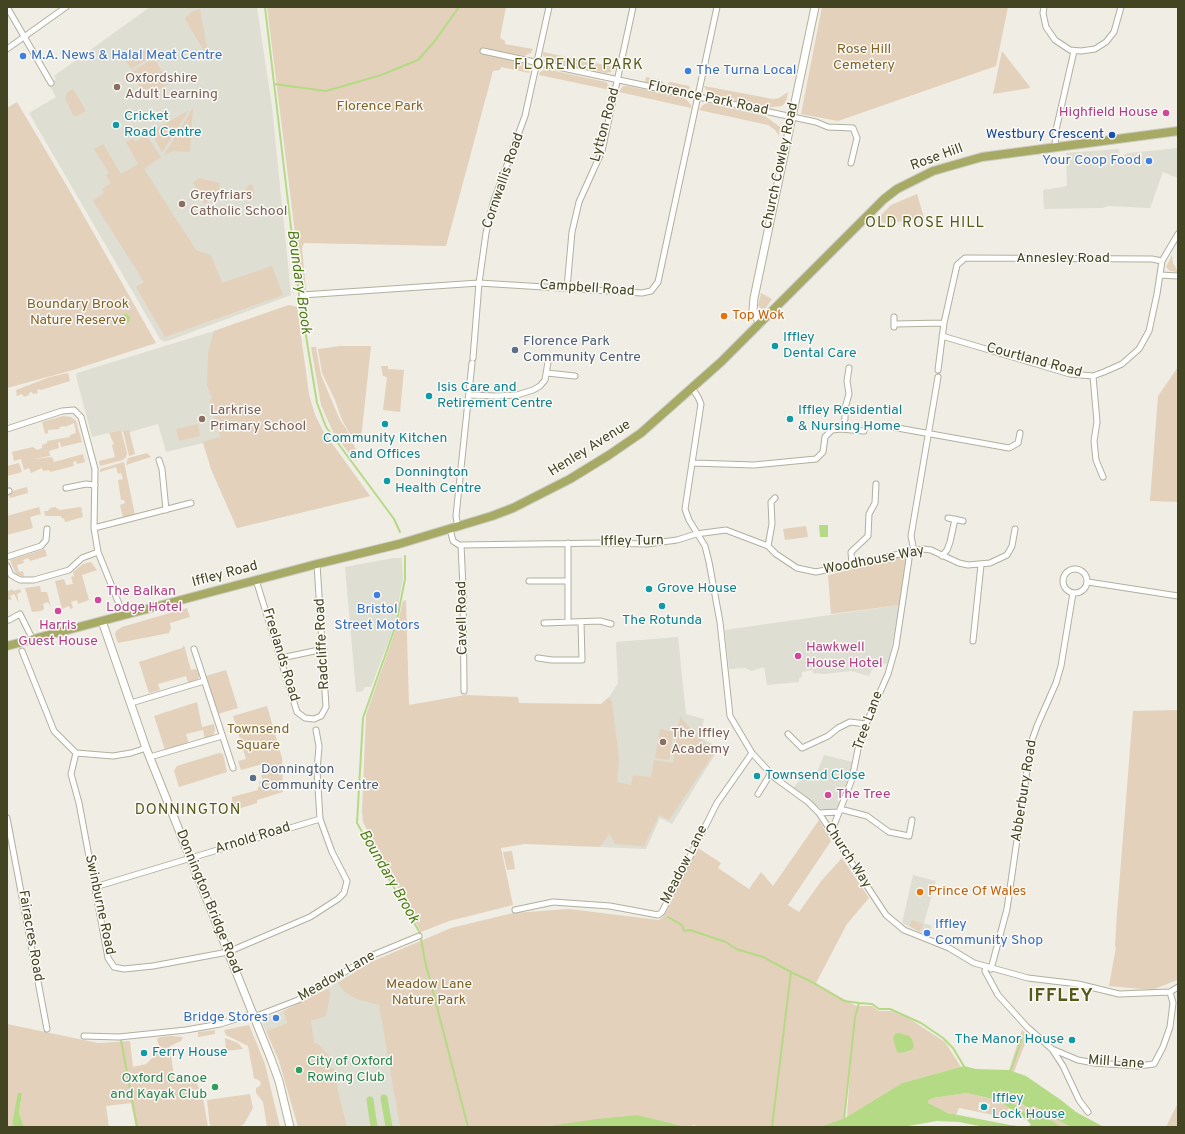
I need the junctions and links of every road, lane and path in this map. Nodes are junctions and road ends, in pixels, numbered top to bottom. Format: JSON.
{"nodes":[{"id":1,"x":7,"y":7,"type":"edge"},
{"id":2,"x":66,"y":7,"type":"edge"},
{"id":3,"x":549,"y":7,"type":"edge"},
{"id":4,"x":633,"y":7,"type":"edge"},
{"id":5,"x":717,"y":7,"type":"edge"},
{"id":6,"x":815,"y":7,"type":"edge"},
{"id":7,"x":1044,"y":7,"type":"edge"},
{"id":8,"x":1120,"y":7,"type":"edge"},
{"id":9,"x":24,"y":36,"type":"junction"},
{"id":10,"x":7,"y":49,"type":"edge"},
{"id":11,"x":483,"y":51,"type":"dead end"},
{"id":12,"x":1074,"y":51,"type":"junction"},
{"id":13,"x":537,"y":62,"type":"junction"},
{"id":14,"x":617,"y":80,"type":"junction"},
{"id":15,"x":51,"y":83,"type":"dead end"},
{"id":16,"x":698,"y":97,"type":"junction"},
{"id":17,"x":792,"y":117,"type":"junction"},
{"id":18,"x":1178,"y":130,"type":"edge"},
{"id":19,"x":1055,"y":146,"type":"junction"},
{"id":20,"x":851,"y":163,"type":"dead end"},
{"id":21,"x":1178,"y":234,"type":"edge"},
{"id":22,"x":1162,"y":261,"type":"junction"},
{"id":23,"x":1160,"y":275,"type":"junction"},
{"id":24,"x":1178,"y":276,"type":"edge"},
{"id":25,"x":479,"y":283,"type":"junction"},
{"id":26,"x":567,"y":288,"type":"junction"},
{"id":27,"x":302,"y":295,"type":"dead end"},
{"id":28,"x":894,"y":317,"type":"dead end"},
{"id":29,"x":944,"y":323,"type":"junction"},
{"id":30,"x":760,"y":324,"type":"junction"},
{"id":31,"x":942,"y":336,"type":"junction"},
{"id":32,"x":548,"y":362,"type":"dead end"},
{"id":33,"x":849,"y":368,"type":"dead end"},
{"id":34,"x":938,"y":370,"type":"dead end"},
{"id":35,"x":546,"y":373,"type":"junction"},
{"id":36,"x":575,"y":376,"type":"dead end"},
{"id":37,"x":1093,"y":376,"type":"junction"},
{"id":38,"x":938,"y":377,"type":"dead end"},
{"id":39,"x":692,"y":388,"type":"junction"},
{"id":40,"x":469,"y":395,"type":"junction"},
{"id":41,"x":892,"y":427,"type":"dead end"},
{"id":42,"x":7,"y":429,"type":"edge"},
{"id":43,"x":840,"y":429,"type":"junction"},
{"id":44,"x":864,"y":431,"type":"dead end"},
{"id":45,"x":1020,"y":433,"type":"dead end"},
{"id":46,"x":928,"y":434,"type":"junction"},
{"id":47,"x":159,"y":460,"type":"dead end"},
{"id":48,"x":693,"y":463,"type":"junction"},
{"id":49,"x":1103,"y":478,"type":"dead end"},
{"id":50,"x":876,"y":484,"type":"dead end"},
{"id":51,"x":95,"y":485,"type":"junction"},
{"id":52,"x":66,"y":488,"type":"dead end"},
{"id":53,"x":775,"y":498,"type":"dead end"},
{"id":54,"x":191,"y":503,"type":"dead end"},
{"id":55,"x":166,"y":510,"type":"junction"},
{"id":56,"x":948,"y":518,"type":"dead end"},
{"id":57,"x":955,"y":519,"type":"junction"},
{"id":58,"x":963,"y":521,"type":"dead end"},
{"id":59,"x":94,"y":528,"type":"junction"},
{"id":60,"x":454,"y":528,"type":"junction"},
{"id":61,"x":47,"y":529,"type":"dead end"},
{"id":62,"x":1015,"y":529,"type":"dead end"},
{"id":63,"x":696,"y":534,"type":"junction"},
{"id":64,"x":402,"y":543,"type":"joint"},
{"id":65,"x":568,"y":543,"type":"junction"},
{"id":66,"x":461,"y":545,"type":"junction"},
{"id":67,"x":768,"y":546,"type":"junction"},
{"id":68,"x":914,"y":551,"type":"junction"},
{"id":69,"x":98,"y":552,"type":"junction"},
{"id":70,"x":942,"y":556,"type":"junction"},
{"id":71,"x":7,"y":557,"type":"edge"},
{"id":72,"x":909,"y":559,"type":"dead end"},
{"id":73,"x":317,"y":564,"type":"junction"},
{"id":74,"x":852,"y":565,"type":"junction"},
{"id":75,"x":980,"y":565,"type":"junction"},
{"id":76,"x":7,"y":566,"type":"edge"},
{"id":77,"x":256,"y":580,"type":"junction"},
{"id":78,"x":568,"y":580,"type":"junction"},
{"id":79,"x":529,"y":581,"type":"dead end"},
{"id":80,"x":1088,"y":582,"type":"junction"},
{"id":81,"x":1073,"y":593,"type":"junction"},
{"id":82,"x":1178,"y":596,"type":"edge"},
{"id":83,"x":122,"y":616,"type":"junction"},
{"id":84,"x":9,"y":620,"type":"dead end"},
{"id":85,"x":102,"y":621,"type":"junction"},
{"id":86,"x":568,"y":622,"type":"junction"},
{"id":87,"x":581,"y":622,"type":"junction"},
{"id":88,"x":544,"y":623,"type":"dead end"},
{"id":89,"x":611,"y":624,"type":"dead end"},
{"id":90,"x":32,"y":640,"type":"junction"},
{"id":91,"x":973,"y":641,"type":"dead end"},
{"id":92,"x":7,"y":646,"type":"edge"},
{"id":93,"x":194,"y":649,"type":"dead end"},
{"id":94,"x":324,"y":649,"type":"junction"},
{"id":95,"x":22,"y":651,"type":"dead end"},
{"id":96,"x":281,"y":658,"type":"junction"},
{"id":97,"x":538,"y":658,"type":"dead end"},
{"id":98,"x":204,"y":681,"type":"junction"},
{"id":99,"x":464,"y":691,"type":"dead end"},
{"id":100,"x":131,"y":703,"type":"junction"},
{"id":101,"x":314,"y":719,"type":"joint"},
{"id":102,"x":866,"y":724,"type":"junction"},
{"id":103,"x":316,"y":730,"type":"dead end"},
{"id":104,"x":788,"y":734,"type":"dead end"},
{"id":105,"x":222,"y":736,"type":"junction"},
{"id":106,"x":146,"y":748,"type":"junction"},
{"id":107,"x":76,"y":753,"type":"junction"},
{"id":108,"x":752,"y":753,"type":"junction"},
{"id":109,"x":150,"y":757,"type":"junction"},
{"id":110,"x":233,"y":768,"type":"dead end"},
{"id":111,"x":770,"y":774,"type":"junction"},
{"id":112,"x":758,"y":794,"type":"dead end"},
{"id":113,"x":840,"y":810,"type":"junction"},
{"id":114,"x":819,"y":813,"type":"junction"},
{"id":115,"x":7,"y":818,"type":"edge"},
{"id":116,"x":320,"y":819,"type":"junction"},
{"id":117,"x":912,"y":820,"type":"dead end"},
{"id":118,"x":831,"y":833,"type":"junction"},
{"id":119,"x":190,"y":858,"type":"junction"},
{"id":120,"x":95,"y":888,"type":"junction"},
{"id":121,"x":515,"y":910,"type":"dead end"},
{"id":122,"x":419,"y":936,"type":"dead end"},
{"id":123,"x":228,"y":952,"type":"junction"},
{"id":124,"x":989,"y":968,"type":"junction"},
{"id":125,"x":1178,"y":987,"type":"edge"},
{"id":126,"x":1170,"y":992,"type":"junction"},
{"id":127,"x":253,"y":1016,"type":"junction"},
{"id":128,"x":47,"y":1029,"type":"dead end"},
{"id":129,"x":84,"y":1036,"type":"dead end"},
{"id":130,"x":1052,"y":1049,"type":"junction"},
{"id":131,"x":1088,"y":1112,"type":"dead end"},
{"id":132,"x":290,"y":1127,"type":"edge"}],
"edges":[{"from":1,"to":9,"type":"street"},
{"from":2,"to":9,"type":"street"},
{"from":3,"to":13,"type":"street","name":"Cornwallis Road"},
{"from":4,"to":14,"type":"street","name":"Lytton Road"},
{"from":5,"to":16,"type":"street","name":"Campbell Road"},
{"from":6,"to":17,"type":"main road","name":"Church Cowley Road"},
{"from":7,"to":12,"type":"street"},
{"from":8,"to":12,"type":"street"},
{"from":9,"to":10,"type":"street"},
{"from":9,"to":15,"type":"street"},
{"from":11,"to":13,"type":"street","name":"Florence Park Road"},
{"from":12,"to":19,"type":"street"},
{"from":13,"to":14,"type":"street","name":"Florence Park Road"},
{"from":13,"to":25,"type":"street","name":"Cornwallis Road"},
{"from":14,"to":16,"type":"street","name":"Florence Park Road"},
{"from":14,"to":26,"type":"street","name":"Lytton Road"},
{"from":16,"to":17,"type":"street","name":"Florence Park Road"},
{"from":16,"to":26,"type":"street","name":"Campbell Road"},
{"from":17,"to":20,"type":"street","name":"Florence Park Road"},
{"from":17,"to":30,"type":"main road","name":"Church Cowley Road"},
{"from":18,"to":19,"type":"main road","name":"Rose Hill"},
{"from":19,"to":30,"type":"main road","name":"Rose Hill"},
{"from":21,"to":22,"type":"street","name":"Courtland Road"},
{"from":22,"to":23,"type":"street","name":"Courtland Road"},
{"from":22,"to":29,"type":"street","name":"Annesley Road"},
{"from":23,"to":24,"type":"street"},
{"from":23,"to":37,"type":"street","name":"Courtland Road"},
{"from":25,"to":26,"type":"street","name":"Campbell Road"},
{"from":25,"to":27,"type":"street","name":"Campbell Road"},
{"from":25,"to":40,"type":"street","name":"Cornwallis Road"},
{"from":28,"to":29,"type":"street"},
{"from":29,"to":31,"type":"street"},
{"from":30,"to":39,"type":"main road","name":"Henley Avenue"},
{"from":31,"to":34,"type":"street"},
{"from":31,"to":37,"type":"street","name":"Courtland Road"},
{"from":32,"to":35,"type":"street"},
{"from":33,"to":43,"type":"street"},
{"from":35,"to":36,"type":"street"},
{"from":35,"to":40,"type":"street"},
{"from":37,"to":49,"type":"street"},
{"from":38,"to":46,"type":"street"},
{"from":39,"to":48,"type":"street"},
{"from":39,"to":60,"type":"main road","name":"Henley Avenue"},
{"from":40,"to":60,"type":"street","name":"Cornwallis Road"},
{"from":41,"to":46,"type":"street"},
{"from":42,"to":51,"type":"street"},
{"from":43,"to":44,"type":"street"},
{"from":43,"to":48,"type":"street"},
{"from":45,"to":46,"type":"street"},
{"from":46,"to":68,"type":"street"},
{"from":47,"to":55,"type":"street"},
{"from":48,"to":63,"type":"street"},
{"from":50,"to":74,"type":"street"},
{"from":51,"to":52,"type":"street"},
{"from":51,"to":59,"type":"street"},
{"from":53,"to":67,"type":"street"},
{"from":54,"to":55,"type":"street"},
{"from":55,"to":59,"type":"street"},
{"from":56,"to":57,"type":"street"},
{"from":57,"to":58,"type":"street"},
{"from":57,"to":70,"type":"street"},
{"from":59,"to":69,"type":"street"},
{"from":60,"to":64,"type":"main road","name":"Henley Avenue"},
{"from":60,"to":66,"type":"street"},
{"from":61,"to":71,"type":"street"},
{"from":62,"to":75,"type":"street"},
{"from":63,"to":65,"type":"street","name":"Iffley Turn"},
{"from":63,"to":67,"type":"street","name":"Woodhouse Way"},
{"from":63,"to":108,"type":"street","name":"Church Way"},
{"from":64,"to":73,"type":"main road","name":"Iffley Road"},
{"from":65,"to":66,"type":"street","name":"Iffley Turn"},
{"from":65,"to":78,"type":"street"},
{"from":66,"to":99,"type":"street","name":"Cavell Road"},
{"from":67,"to":74,"type":"street","name":"Woodhouse Way"},
{"from":68,"to":70,"type":"street","name":"Woodhouse Way"},
{"from":68,"to":74,"type":"street","name":"Woodhouse Way"},
{"from":69,"to":76,"type":"street"},
{"from":69,"to":83,"type":"street"},
{"from":70,"to":75,"type":"street","name":"Woodhouse Way"},
{"from":72,"to":102,"type":"street","name":"Tree Lane"},
{"from":73,"to":77,"type":"main road","name":"Iffley Road"},
{"from":73,"to":94,"type":"street","name":"Radcliffe Road"},
{"from":75,"to":91,"type":"street"},
{"from":77,"to":83,"type":"main road","name":"Iffley Road"},
{"from":77,"to":96,"type":"street","name":"Freelands Road"},
{"from":78,"to":79,"type":"street"},
{"from":78,"to":86,"type":"street"},
{"from":80,"to":81,"type":"street"},
{"from":80,"to":81,"type":"street"},
{"from":80,"to":82,"type":"street"},
{"from":81,"to":124,"type":"street","name":"Abberbury Road"},
{"from":83,"to":85,"type":"main road","name":"Iffley Road"},
{"from":84,"to":90,"type":"street"},
{"from":85,"to":90,"type":"main road","name":"Iffley Road"},
{"from":85,"to":100,"type":"main road","name":"Donnington Bridge Road"},
{"from":86,"to":87,"type":"street"},
{"from":86,"to":88,"type":"street"},
{"from":87,"to":89,"type":"street"},
{"from":87,"to":97,"type":"street"},
{"from":90,"to":92,"type":"main road","name":"Iffley Road"},
{"from":93,"to":98,"type":"street"},
{"from":94,"to":96,"type":"street"},
{"from":94,"to":101,"type":"street","name":"Radcliffe Road"},
{"from":95,"to":107,"type":"street"},
{"from":96,"to":101,"type":"street","name":"Freelands Road"},
{"from":98,"to":100,"type":"street"},
{"from":98,"to":105,"type":"street"},
{"from":100,"to":106,"type":"main road","name":"Donnington Bridge Road"},
{"from":102,"to":104,"type":"street"},
{"from":102,"to":113,"type":"street","name":"Tree Lane"},
{"from":103,"to":116,"type":"street"},
{"from":105,"to":109,"type":"street"},
{"from":105,"to":110,"type":"street"},
{"from":106,"to":107,"type":"street"},
{"from":106,"to":109,"type":"main road","name":"Donnington Bridge Road"},
{"from":107,"to":120,"type":"street","name":"Swinburne Road"},
{"from":108,"to":111,"type":"street","name":"Church Way"},
{"from":108,"to":121,"type":"street","name":"Meadow Lane"},
{"from":109,"to":119,"type":"main road","name":"Donnington Bridge Road"},
{"from":111,"to":112,"type":"street"},
{"from":111,"to":114,"type":"street","name":"Church Way"},
{"from":113,"to":114,"type":"street"},
{"from":113,"to":117,"type":"street"},
{"from":113,"to":118,"type":"street","name":"Tree Lane"},
{"from":114,"to":118,"type":"street","name":"Church Way"},
{"from":115,"to":128,"type":"street","name":"Fairacres Road"},
{"from":116,"to":119,"type":"street","name":"Arnold Road"},
{"from":116,"to":123,"type":"street"},
{"from":118,"to":124,"type":"street","name":"Church Way"},
{"from":119,"to":120,"type":"street","name":"Arnold Road"},
{"from":119,"to":123,"type":"main road","name":"Donnington Bridge Road"},
{"from":120,"to":123,"type":"street","name":"Swinburne Road"},
{"from":122,"to":127,"type":"street","name":"Meadow Lane"},
{"from":123,"to":127,"type":"main road","name":"Donnington Bridge Road"},
{"from":124,"to":126,"type":"street","name":"Church Way"},
{"from":124,"to":130,"type":"street","name":"Mill Lane"},
{"from":125,"to":126,"type":"street"},
{"from":126,"to":130,"type":"street","name":"Mill Lane"},
{"from":127,"to":129,"type":"street","name":"Meadow Lane"},
{"from":127,"to":132,"type":"main road","name":"Donnington Bridge Road"},
{"from":130,"to":131,"type":"street","name":"Mill Lane"}]}
